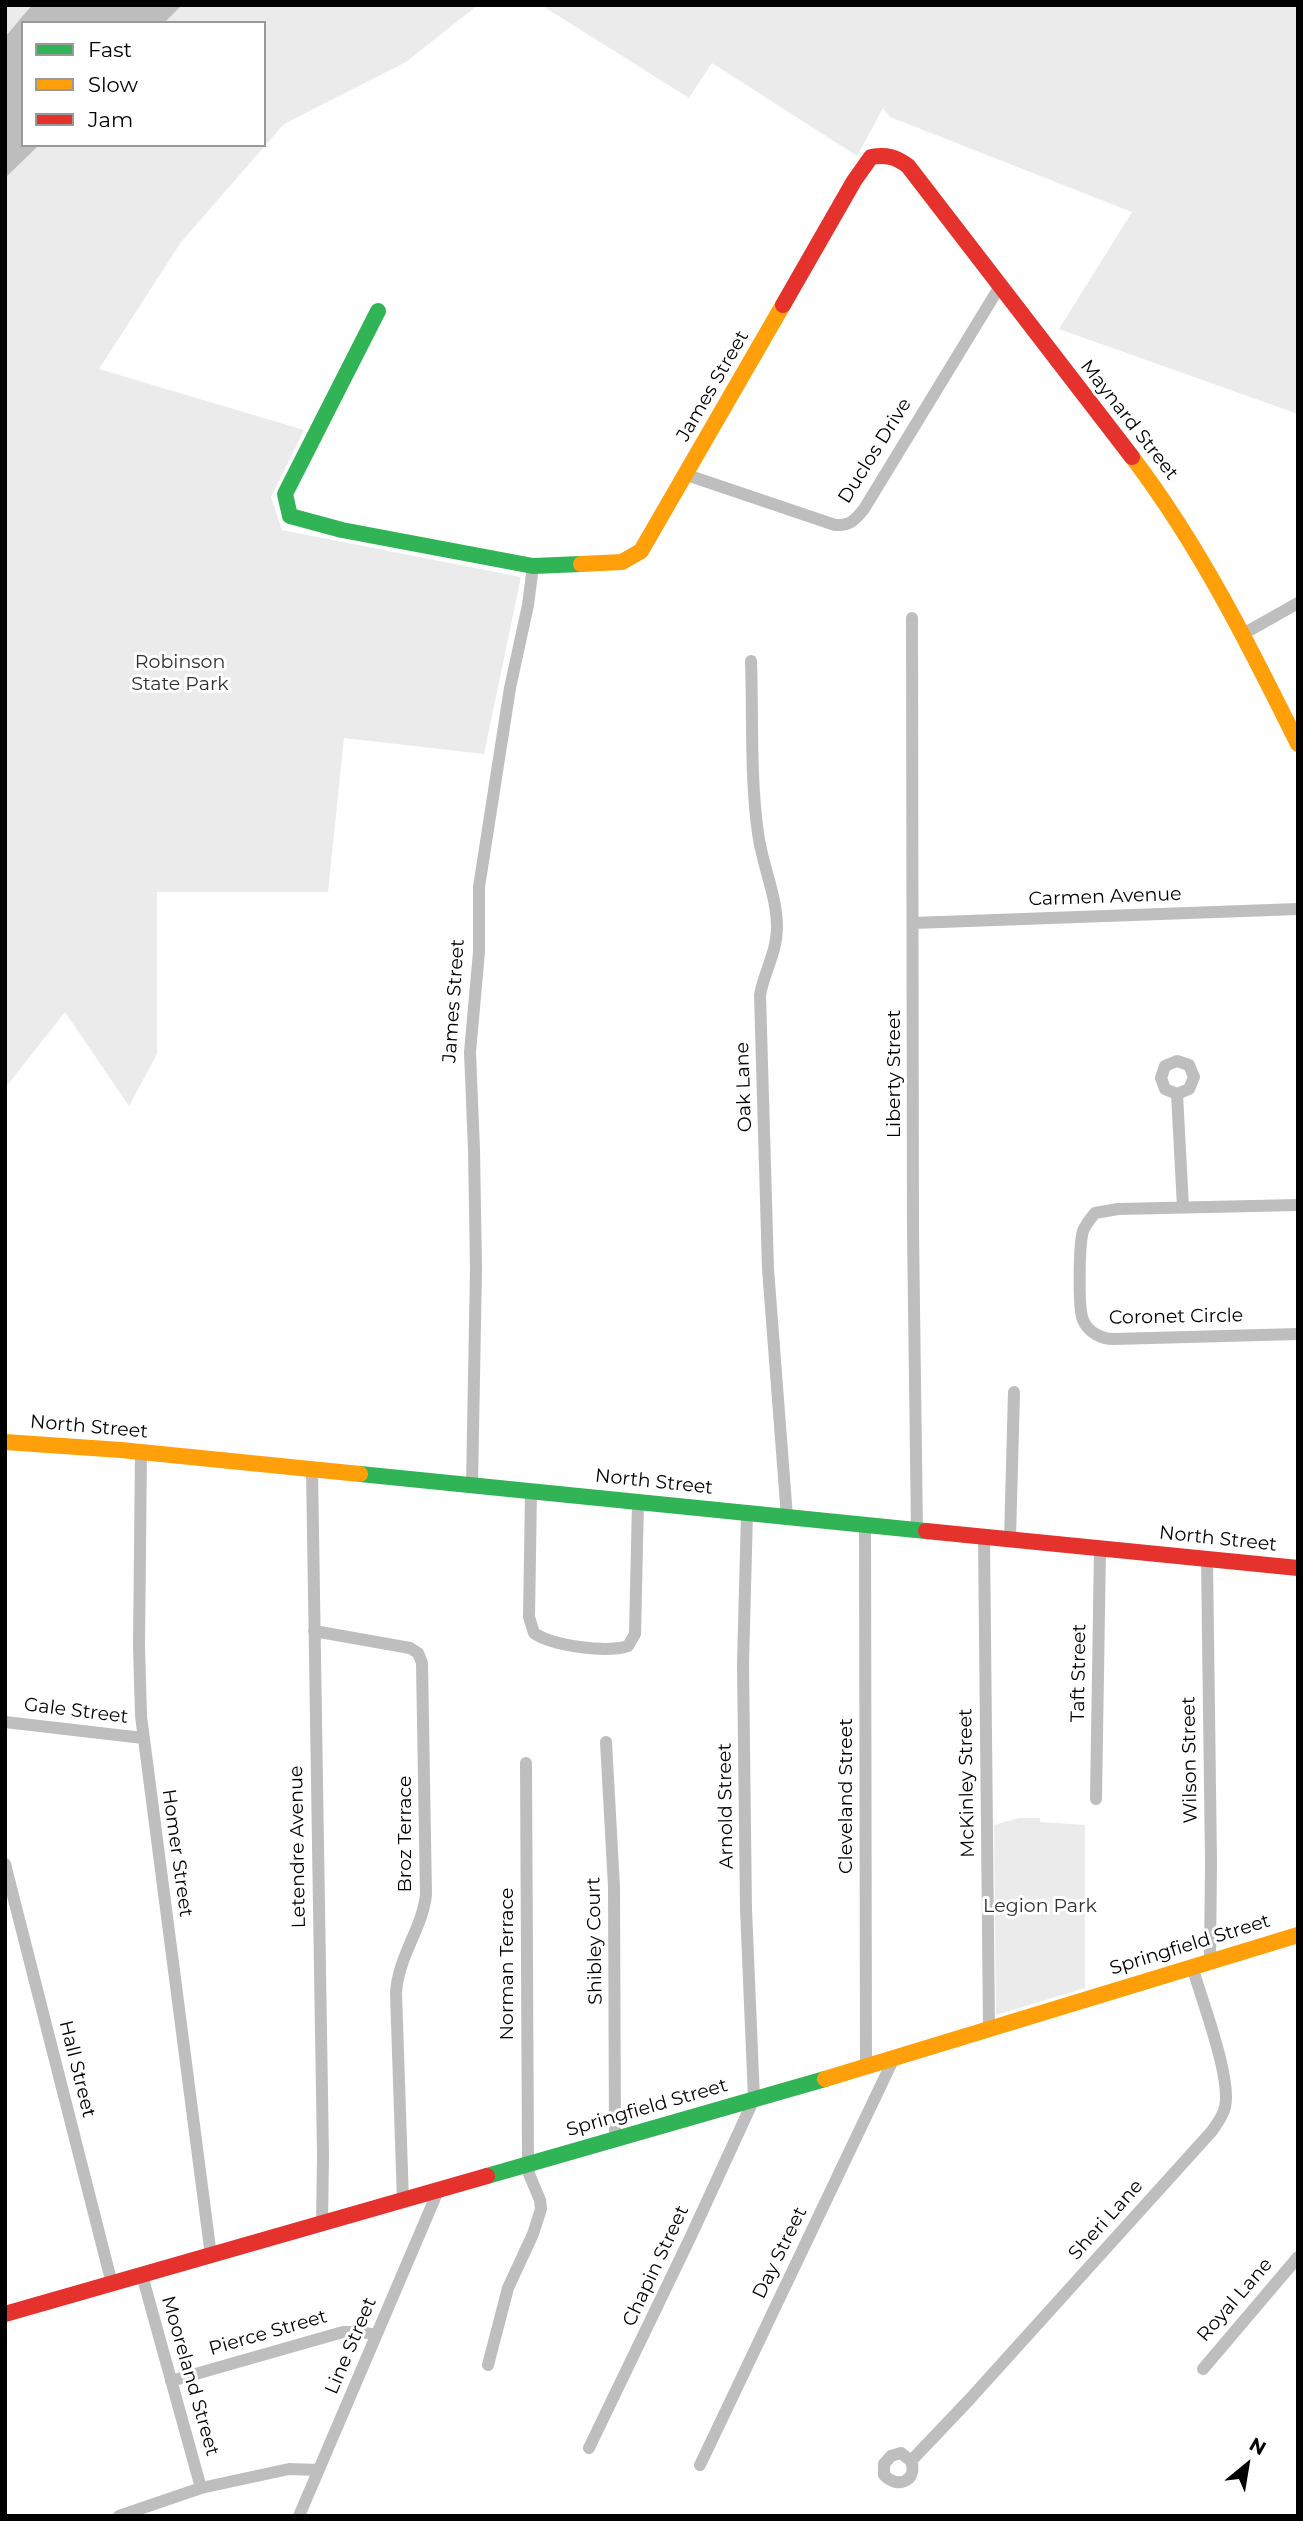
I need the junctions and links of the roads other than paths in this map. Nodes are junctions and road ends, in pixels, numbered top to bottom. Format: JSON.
{"nodes":[{"id":1,"x":884,"y":154,"type":"joint"},
{"id":2,"x":1000,"y":286,"type":"junction"},
{"id":3,"x":377,"y":312,"type":"dead end"},
{"id":4,"x":687,"y":475,"type":"junction"},
{"id":5,"x":533,"y":566,"type":"junction"},
{"id":6,"x":1298,"y":603,"type":"edge"},
{"id":7,"x":912,"y":618,"type":"dead end"},
{"id":8,"x":1244,"y":634,"type":"junction"},
{"id":9,"x":751,"y":661,"type":"dead end"},
{"id":10,"x":1298,"y":744,"type":"edge"},
{"id":11,"x":1298,"y":909,"type":"edge"},
{"id":12,"x":913,"y":923,"type":"junction"},
{"id":13,"x":1177,"y":1094,"type":"dead end"},
{"id":14,"x":1298,"y":1205,"type":"edge"},
{"id":15,"x":1183,"y":1207,"type":"junction"},
{"id":16,"x":1298,"y":1334,"type":"edge"},
{"id":17,"x":1014,"y":1392,"type":"dead end"},
{"id":18,"x":5,"y":1442,"type":"edge"},
{"id":19,"x":141,"y":1452,"type":"junction"},
{"id":20,"x":312,"y":1469,"type":"junction"},
{"id":21,"x":472,"y":1485,"type":"junction"},
{"id":22,"x":531,"y":1491,"type":"junction"},
{"id":23,"x":638,"y":1502,"type":"junction"},
{"id":24,"x":747,"y":1513,"type":"junction"},
{"id":25,"x":787,"y":1517,"type":"junction"},
{"id":26,"x":865,"y":1525,"type":"junction"},
{"id":27,"x":917,"y":1530,"type":"junction"},
{"id":28,"x":984,"y":1537,"type":"junction"},
{"id":29,"x":1010,"y":1539,"type":"junction"},
{"id":30,"x":1100,"y":1548,"type":"junction"},
{"id":31,"x":1207,"y":1559,"type":"junction"},
{"id":32,"x":1298,"y":1568,"type":"edge"},
{"id":33,"x":314,"y":1631,"type":"junction"},
{"id":34,"x":5,"y":1722,"type":"edge"},
{"id":35,"x":143,"y":1738,"type":"junction"},
{"id":36,"x":606,"y":1742,"type":"dead end"},
{"id":37,"x":526,"y":1763,"type":"dead end"},
{"id":38,"x":1096,"y":1799,"type":"dead end"},
{"id":39,"x":5,"y":1864,"type":"edge"},
{"id":40,"x":1298,"y":1935,"type":"edge"},
{"id":41,"x":1210,"y":1960,"type":"junction"},
{"id":42,"x":1192,"y":1965,"type":"junction"},
{"id":43,"x":989,"y":2029,"type":"junction"},
{"id":44,"x":894,"y":2058,"type":"junction"},
{"id":45,"x":866,"y":2067,"type":"junction"},
{"id":46,"x":754,"y":2099,"type":"junction"},
{"id":47,"x":615,"y":2139,"type":"junction"},
{"id":48,"x":528,"y":2164,"type":"junction"},
{"id":49,"x":438,"y":2191,"type":"junction"},
{"id":50,"x":403,"y":2201,"type":"junction"},
{"id":51,"x":322,"y":2224,"type":"junction"},
{"id":52,"x":211,"y":2256,"type":"junction"},
{"id":53,"x":1298,"y":2257,"type":"edge"},
{"id":54,"x":142,"y":2275,"type":"junction"},
{"id":55,"x":112,"y":2284,"type":"junction"},
{"id":56,"x":5,"y":2314,"type":"edge"},
{"id":57,"x":376,"y":2335,"type":"junction"},
{"id":58,"x":488,"y":2365,"type":"dead end"},
{"id":59,"x":1203,"y":2369,"type":"dead end"},
{"id":60,"x":172,"y":2381,"type":"junction"},
{"id":61,"x":589,"y":2448,"type":"dead end"},
{"id":62,"x":911,"y":2461,"type":"dead end"},
{"id":63,"x":700,"y":2465,"type":"dead end"},
{"id":64,"x":318,"y":2470,"type":"junction"},
{"id":65,"x":201,"y":2488,"type":"junction"},
{"id":66,"x":118,"y":2515,"type":"edge"},
{"id":67,"x":299,"y":2516,"type":"edge"}],
"edges":[{"from":1,"to":2,"type":"main road","name":"Maynard Street"},
{"from":1,"to":4,"type":"main road","name":"James Street"},
{"from":2,"to":4,"type":"street","name":"Duclos Drive"},
{"from":2,"to":8,"type":"main road","name":"Maynard Street"},
{"from":3,"to":5,"type":"main road","name":"James Street"},
{"from":4,"to":5,"type":"main road","name":"James Street"},
{"from":5,"to":21,"type":"street","name":"James Street"},
{"from":6,"to":8,"type":"street"},
{"from":7,"to":12,"type":"street","name":"Liberty Street"},
{"from":8,"to":10,"type":"main road","name":"Maynard Street"},
{"from":9,"to":25,"type":"street","name":"Oak Lane"},
{"from":11,"to":12,"type":"street","name":"Carmen Avenue"},
{"from":12,"to":27,"type":"street","name":"Liberty Street"},
{"from":13,"to":15,"type":"street"},
{"from":14,"to":15,"type":"street","name":"Coronet Circle"},
{"from":15,"to":16,"type":"street","name":"Coronet Circle"},
{"from":17,"to":29,"type":"street"},
{"from":18,"to":19,"type":"main road","name":"North Street"},
{"from":19,"to":20,"type":"main road","name":"North Street"},
{"from":19,"to":35,"type":"street","name":"Homer Street"},
{"from":20,"to":21,"type":"main road","name":"North Street"},
{"from":20,"to":33,"type":"street","name":"Letendre Avenue"},
{"from":21,"to":22,"type":"main road","name":"North Street"},
{"from":22,"to":23,"type":"main road","name":"North Street"},
{"from":22,"to":23,"type":"street"},
{"from":23,"to":24,"type":"main road","name":"North Street"},
{"from":24,"to":25,"type":"main road","name":"North Street"},
{"from":24,"to":46,"type":"street","name":"Arnold Street"},
{"from":25,"to":26,"type":"main road","name":"North Street"},
{"from":26,"to":27,"type":"main road","name":"North Street"},
{"from":26,"to":45,"type":"street","name":"Cleveland Street"},
{"from":27,"to":28,"type":"main road","name":"North Street"},
{"from":28,"to":29,"type":"main road","name":"North Street"},
{"from":28,"to":43,"type":"street","name":"McKinley Street"},
{"from":29,"to":30,"type":"main road","name":"North Street"},
{"from":30,"to":31,"type":"main road","name":"North Street"},
{"from":30,"to":38,"type":"street","name":"Taft Street"},
{"from":31,"to":32,"type":"main road","name":"North Street"},
{"from":31,"to":41,"type":"street","name":"Wilson Street"},
{"from":33,"to":50,"type":"street","name":"Broz Terrace"},
{"from":33,"to":51,"type":"street","name":"Letendre Avenue"},
{"from":34,"to":35,"type":"street","name":"Gale Street"},
{"from":35,"to":52,"type":"street","name":"Homer Street"},
{"from":36,"to":47,"type":"street","name":"Shibley Court"},
{"from":37,"to":48,"type":"street","name":"Norman Terrace"},
{"from":39,"to":55,"type":"street","name":"Hall Street"},
{"from":40,"to":41,"type":"main road","name":"Springfield Street"},
{"from":41,"to":42,"type":"main road","name":"Springfield Street"},
{"from":42,"to":43,"type":"main road","name":"Springfield Street"},
{"from":42,"to":62,"type":"street","name":"Sheri Lane"},
{"from":43,"to":44,"type":"main road","name":"Springfield Street"},
{"from":44,"to":45,"type":"main road","name":"Springfield Street"},
{"from":44,"to":63,"type":"street","name":"Day Street"},
{"from":45,"to":46,"type":"main road","name":"Springfield Street"},
{"from":46,"to":47,"type":"main road","name":"Springfield Street"},
{"from":46,"to":61,"type":"street","name":"Chapin Street"},
{"from":47,"to":48,"type":"main road","name":"Springfield Street"},
{"from":48,"to":49,"type":"main road","name":"Springfield Street"},
{"from":48,"to":58,"type":"street","name":"Norman Terrace"},
{"from":49,"to":50,"type":"main road","name":"Springfield Street"},
{"from":49,"to":57,"type":"street","name":"Line Street"},
{"from":50,"to":51,"type":"main road","name":"Springfield Street"},
{"from":51,"to":52,"type":"main road","name":"Springfield Street"},
{"from":52,"to":54,"type":"main road","name":"Springfield Street"},
{"from":53,"to":59,"type":"street","name":"Royal Lane"},
{"from":54,"to":55,"type":"main road","name":"Springfield Street"},
{"from":54,"to":60,"type":"street","name":"Mooreland Street"},
{"from":55,"to":56,"type":"main road","name":"Springfield Street"},
{"from":57,"to":60,"type":"street","name":"Pierce Street"},
{"from":57,"to":64,"type":"street","name":"Line Street"},
{"from":60,"to":65,"type":"street","name":"Mooreland Street"},
{"from":64,"to":65,"type":"street"},
{"from":64,"to":67,"type":"street","name":"Line Street"},
{"from":65,"to":66,"type":"street"}]}
